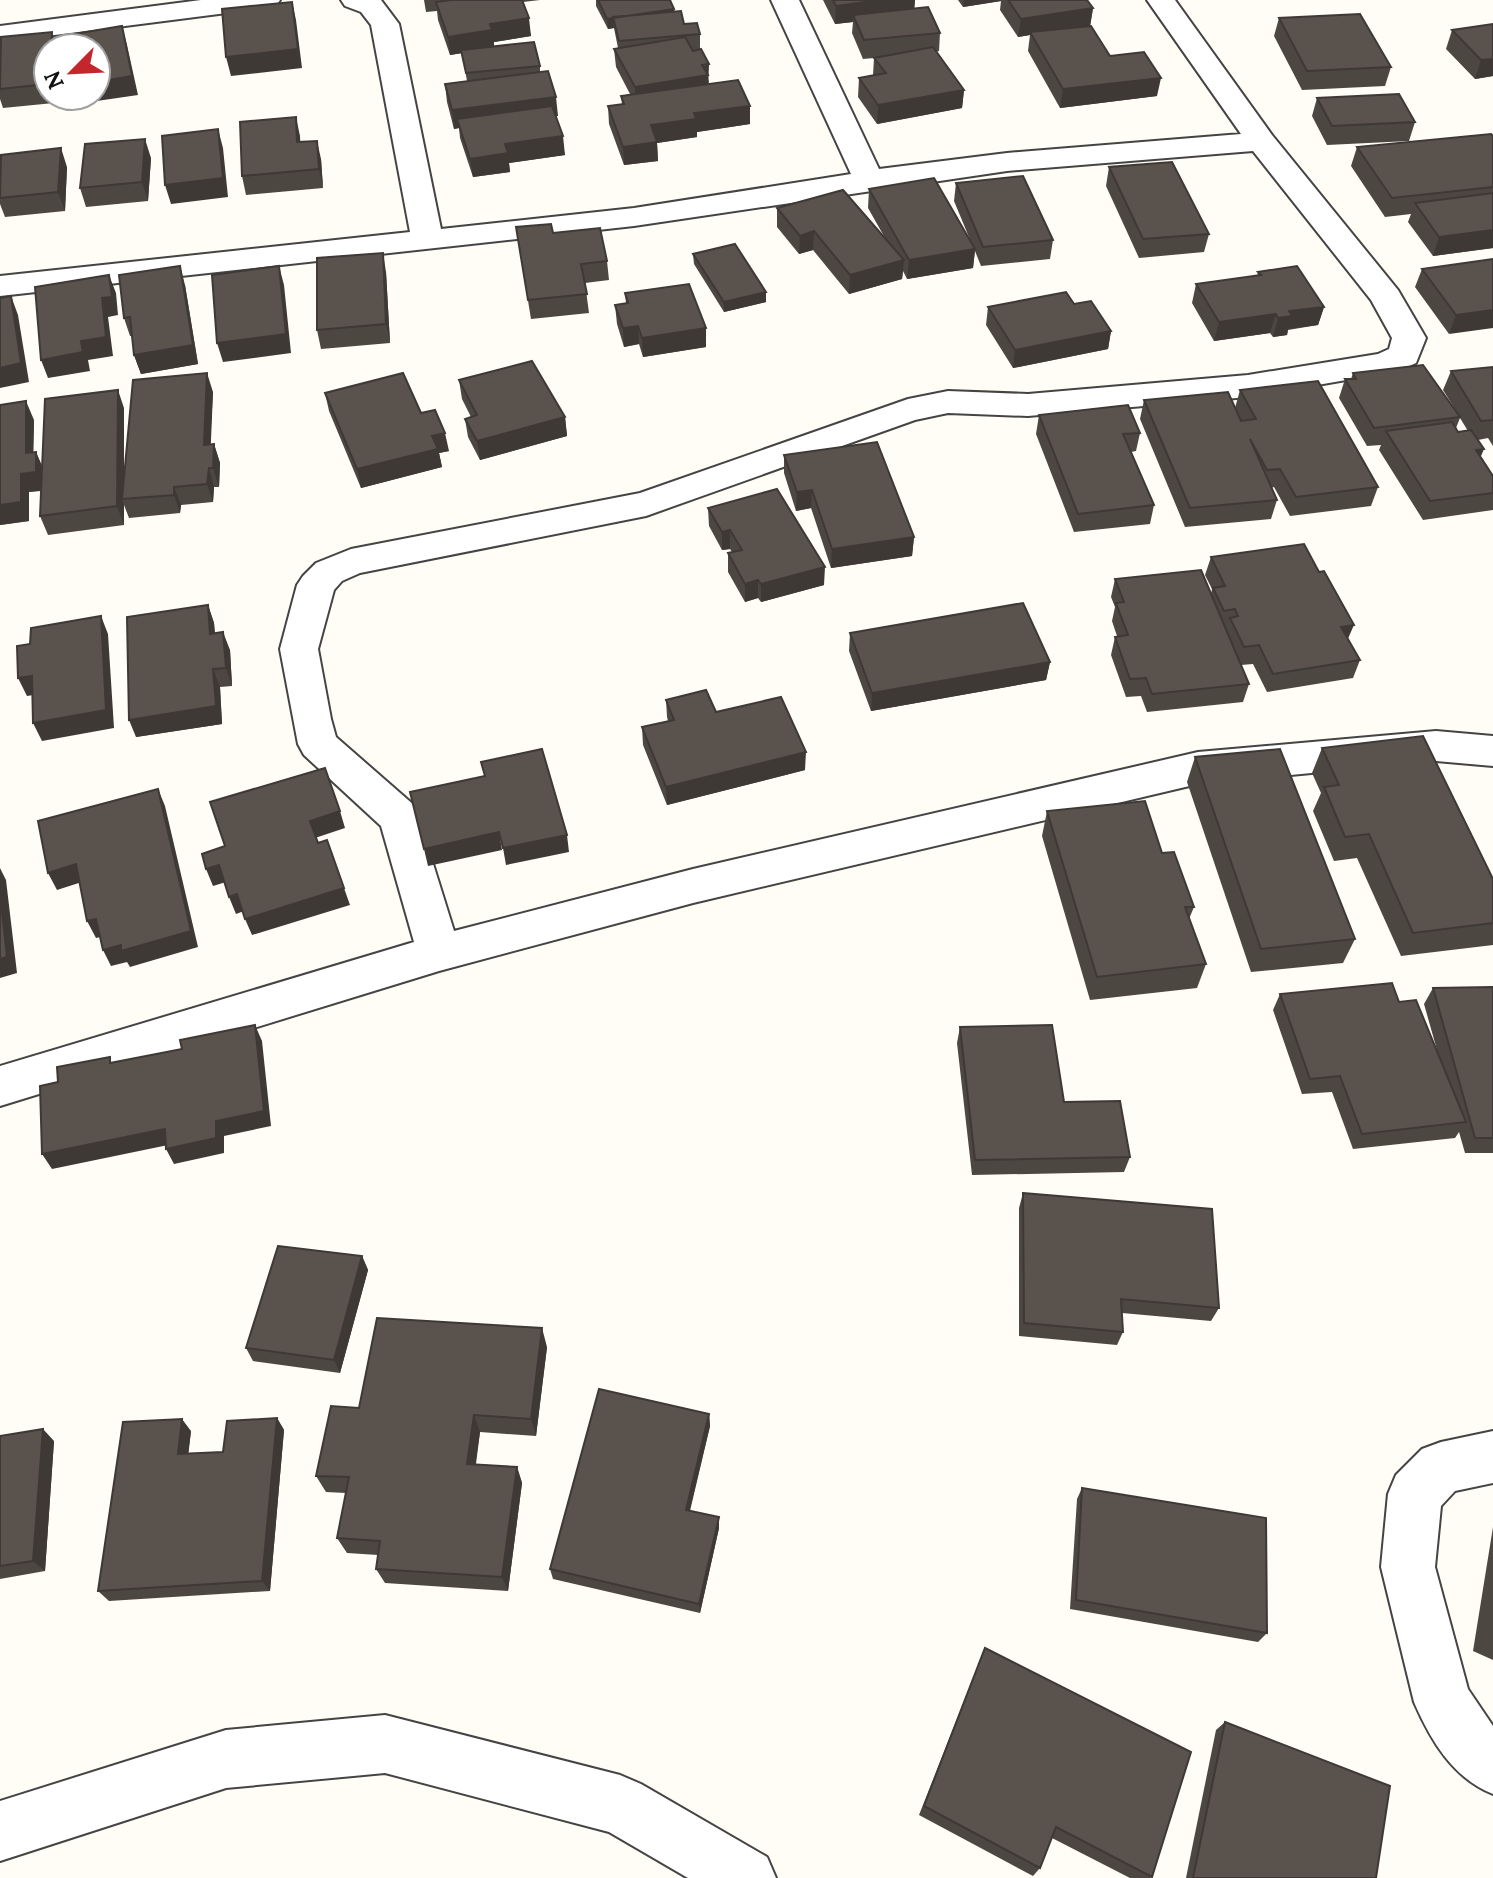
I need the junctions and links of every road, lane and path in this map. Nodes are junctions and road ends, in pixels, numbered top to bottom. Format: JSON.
{"nodes":[{"id":1,"x":266,"y":0,"type":"edge"},
{"id":2,"x":355,"y":0,"type":"edge"},
{"id":3,"x":785,"y":0,"type":"edge"},
{"id":4,"x":1161,"y":0,"type":"edge"},
{"id":5,"x":0,"y":34,"type":"edge"},
{"id":6,"x":1261,"y":141,"type":"junction"},
{"id":7,"x":869,"y":180,"type":"junction"},
{"id":8,"x":427,"y":240,"type":"junction"},
{"id":9,"x":0,"y":286,"type":"edge"},
{"id":10,"x":1493,"y":751,"type":"edge"},
{"id":11,"x":439,"y":953,"type":"junction"},
{"id":12,"x":0,"y":1086,"type":"edge"},
{"id":13,"x":1493,"y":1457,"type":"edge"},
{"id":14,"x":1493,"y":1765,"type":"edge"},
{"id":15,"x":0,"y":1831,"type":"edge"},
{"id":16,"x":746,"y":1878,"type":"edge"}],
"edges":[{"from":1,"to":5,"type":"street"},
{"from":2,"to":8,"type":"street"},
{"from":3,"to":7,"type":"street"},
{"from":4,"to":6,"type":"street"},
{"from":6,"to":7,"type":"street"},
{"from":6,"to":11,"type":"street"},
{"from":7,"to":8,"type":"street"},
{"from":8,"to":9,"type":"street"},
{"from":10,"to":11,"type":"street"},
{"from":11,"to":12,"type":"street"},
{"from":13,"to":14,"type":"street"},
{"from":15,"to":16,"type":"street"}]}
